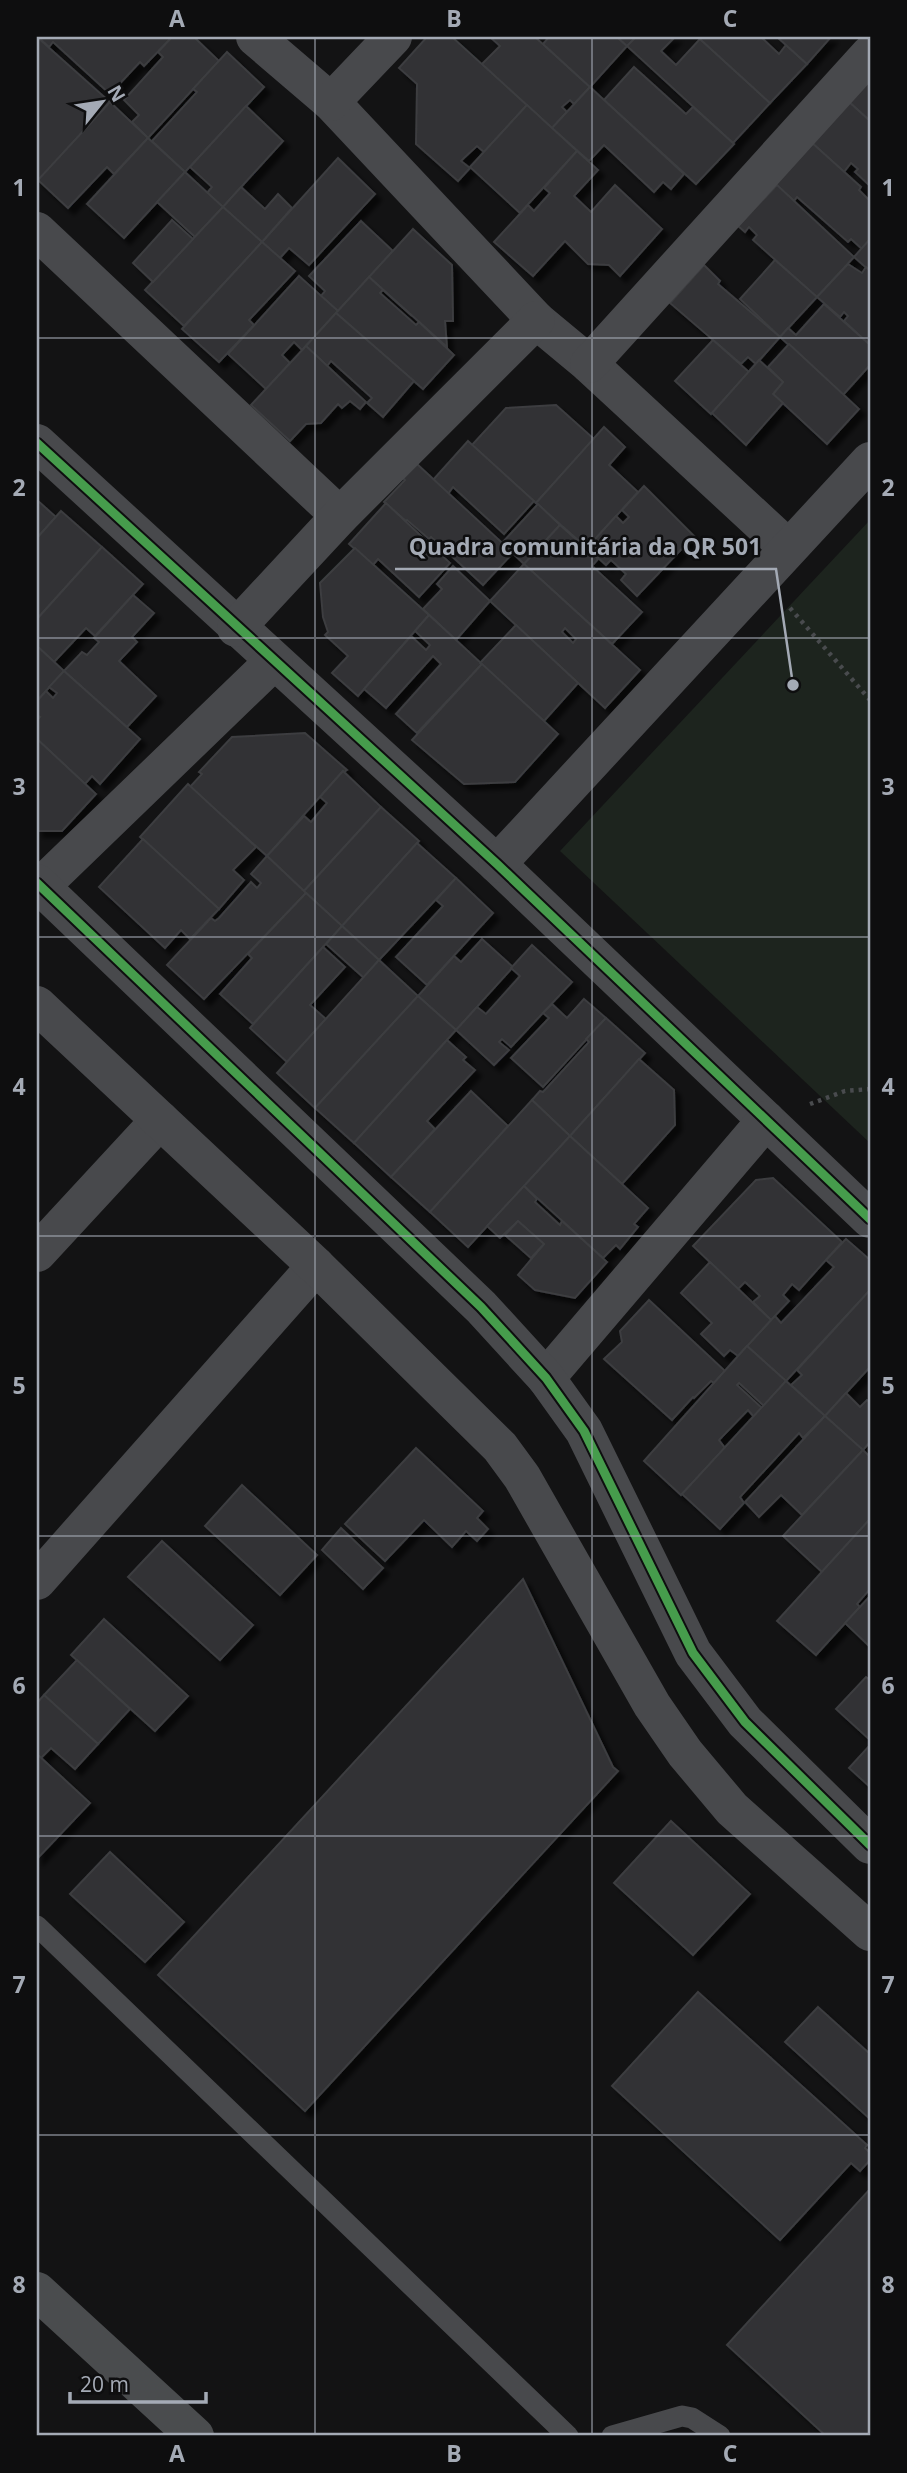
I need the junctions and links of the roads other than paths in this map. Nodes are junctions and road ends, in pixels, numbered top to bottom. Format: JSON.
{"nodes":[{"id":1,"x":256,"y":37,"type":"edge"},
{"id":2,"x":393,"y":37,"type":"edge"},
{"id":3,"x":870,"y":54,"type":"edge"},
{"id":4,"x":331,"y":102,"type":"junction"},
{"id":5,"x":37,"y":231,"type":"edge"},
{"id":6,"x":536,"y":320,"type":"junction"},
{"id":7,"x":589,"y":364,"type":"junction"},
{"id":8,"x":37,"y":443,"type":"edge"},
{"id":9,"x":870,"y":461,"type":"edge"},
{"id":10,"x":340,"y":516,"type":"junction"},
{"id":11,"x":788,"y":548,"type":"junction"},
{"id":12,"x":236,"y":628,"type":"junction"},
{"id":13,"x":274,"y":661,"type":"junction"},
{"id":14,"x":497,"y":864,"type":"junction"},
{"id":15,"x":39,"y":885,"type":"edge"},
{"id":16,"x":37,"y":1005,"type":"edge"},
{"id":17,"x":160,"y":1120,"type":"junction"},
{"id":18,"x":766,"y":1120,"type":"junction"},
{"id":19,"x":870,"y":1219,"type":"edge"},
{"id":20,"x":37,"y":1253,"type":"edge"},
{"id":21,"x":316,"y":1266,"type":"junction"},
{"id":22,"x":547,"y":1378,"type":"junction"},
{"id":23,"x":37,"y":1581,"type":"edge"},
{"id":24,"x":870,"y":1845,"type":"edge"},
{"id":25,"x":37,"y":1926,"type":"edge"},
{"id":26,"x":870,"y":1932,"type":"edge"},
{"id":27,"x":37,"y":2291,"type":"edge"},
{"id":28,"x":195,"y":2436,"type":"edge"},
{"id":29,"x":568,"y":2436,"type":"edge"},
{"id":30,"x":612,"y":2436,"type":"edge"},
{"id":31,"x":720,"y":2436,"type":"edge"}],
"edges":[{"from":1,"to":4,"type":"street"},
{"from":2,"to":4,"type":"street"},
{"from":3,"to":7,"type":"street"},
{"from":4,"to":6,"type":"street"},
{"from":5,"to":10,"type":"street"},
{"from":6,"to":7,"type":"street"},
{"from":6,"to":10,"type":"street"},
{"from":7,"to":11,"type":"street"},
{"from":8,"to":12,"type":"street"},
{"from":9,"to":11,"type":"street"},
{"from":10,"to":12,"type":"street"},
{"from":11,"to":14,"type":"street"},
{"from":12,"to":13,"type":"street"},
{"from":13,"to":14,"type":"street"},
{"from":13,"to":15,"type":"street"},
{"from":14,"to":18,"type":"street"},
{"from":15,"to":22,"type":"street"},
{"from":16,"to":17,"type":"street"},
{"from":17,"to":20,"type":"street"},
{"from":17,"to":21,"type":"street"},
{"from":18,"to":19,"type":"street"},
{"from":18,"to":22,"type":"street"},
{"from":21,"to":23,"type":"street"},
{"from":21,"to":26,"type":"street"},
{"from":22,"to":24,"type":"street"},
{"from":25,"to":29,"type":"lane"},
{"from":27,"to":28,"type":"highway"},
{"from":30,"to":31,"type":"lane"}]}
